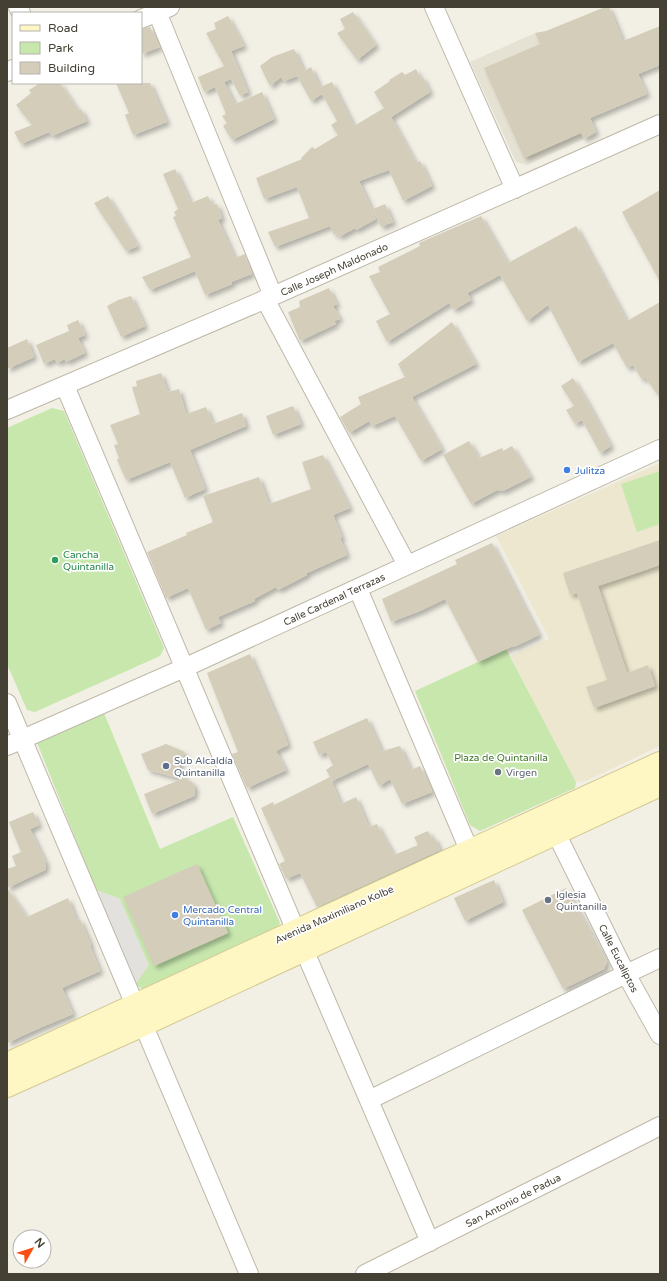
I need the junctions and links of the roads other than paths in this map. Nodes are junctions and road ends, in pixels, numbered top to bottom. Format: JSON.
{"nodes":[{"id":1,"x":434,"y":7,"type":"edge"},
{"id":2,"x":156,"y":13,"type":"edge"},
{"id":3,"x":660,"y":124,"type":"edge"},
{"id":4,"x":515,"y":189,"type":"junction"},
{"id":5,"x":269,"y":298,"type":"junction"},
{"id":6,"x":65,"y":386,"type":"junction"},
{"id":7,"x":7,"y":410,"type":"edge"},
{"id":8,"x":660,"y":449,"type":"edge"},
{"id":9,"x":407,"y":565,"type":"junction"},
{"id":10,"x":358,"y":588,"type":"junction"},
{"id":11,"x":184,"y":668,"type":"junction"},
{"id":12,"x":7,"y":703,"type":"edge"},
{"id":13,"x":15,"y":743,"type":"edge"},
{"id":14,"x":660,"y":763,"type":"edge"},
{"id":15,"x":660,"y":785,"type":"edge"},
{"id":16,"x":552,"y":825,"type":"junction"},
{"id":17,"x":474,"y":861,"type":"junction"},
{"id":18,"x":300,"y":941,"type":"junction"},
{"id":19,"x":660,"y":958,"type":"edge"},
{"id":20,"x":626,"y":974,"type":"junction"},
{"id":21,"x":134,"y":1004,"type":"junction"},
{"id":22,"x":143,"y":1025,"type":"junction"},
{"id":23,"x":660,"y":1035,"type":"edge"},
{"id":24,"x":7,"y":1064,"type":"edge"},
{"id":25,"x":7,"y":1086,"type":"edge"},
{"id":26,"x":369,"y":1100,"type":"junction"},
{"id":27,"x":660,"y":1126,"type":"edge"},
{"id":28,"x":430,"y":1242,"type":"junction"},
{"id":29,"x":397,"y":1267,"type":"edge"},
{"id":30,"x":249,"y":1274,"type":"edge"},
{"id":31,"x":365,"y":1274,"type":"edge"}],
"edges":[{"from":1,"to":4,"type":"street"},
{"from":2,"to":5,"type":"street"},
{"from":3,"to":4,"type":"street","name":"Calle Joseph Maldonado"},
{"from":4,"to":5,"type":"street","name":"Calle Joseph Maldonado"},
{"from":5,"to":6,"type":"street","name":"Calle Joseph Maldonado"},
{"from":5,"to":9,"type":"street"},
{"from":6,"to":7,"type":"street","name":"Calle Joseph Maldonado"},
{"from":6,"to":11,"type":"street"},
{"from":8,"to":9,"type":"street","name":"Calle Cardenal Terrazas"},
{"from":9,"to":10,"type":"street","name":"Calle Cardenal Terrazas"},
{"from":10,"to":11,"type":"street","name":"Calle Cardenal Terrazas"},
{"from":10,"to":17,"type":"street"},
{"from":11,"to":13,"type":"street","name":"Calle Cardenal Terrazas"},
{"from":11,"to":18,"type":"street"},
{"from":12,"to":13,"type":"street"},
{"from":13,"to":21,"type":"street"},
{"from":14,"to":16,"type":"main road","name":"Avenida Maximiliano Kolbe"},
{"from":15,"to":16,"type":"main road","name":"Avenida Maximiliano Kolbe"},
{"from":16,"to":17,"type":"main road","name":"Avenida Maximiliano Kolbe"},
{"from":16,"to":20,"type":"street","name":"Calle Eucaliptos"},
{"from":17,"to":18,"type":"main road","name":"Avenida Maximiliano Kolbe"},
{"from":18,"to":21,"type":"main road","name":"Avenida Maximiliano Kolbe"},
{"from":18,"to":22,"type":"main road","name":"Avenida Maximiliano Kolbe"},
{"from":18,"to":26,"type":"street"},
{"from":19,"to":20,"type":"street"},
{"from":20,"to":23,"type":"street","name":"Calle Eucaliptos"},
{"from":20,"to":26,"type":"street"},
{"from":21,"to":22,"type":"street"},
{"from":21,"to":24,"type":"main road","name":"Avenida Maximiliano Kolbe"},
{"from":22,"to":25,"type":"main road","name":"Avenida Maximiliano Kolbe"},
{"from":22,"to":30,"type":"street"},
{"from":26,"to":28,"type":"street"},
{"from":27,"to":28,"type":"street","name":"San Antonio de Padua"},
{"from":28,"to":29,"type":"street","name":"San Antonio de Padua"},
{"from":29,"to":31,"type":"street","name":"San Antonio de Padua"}]}
